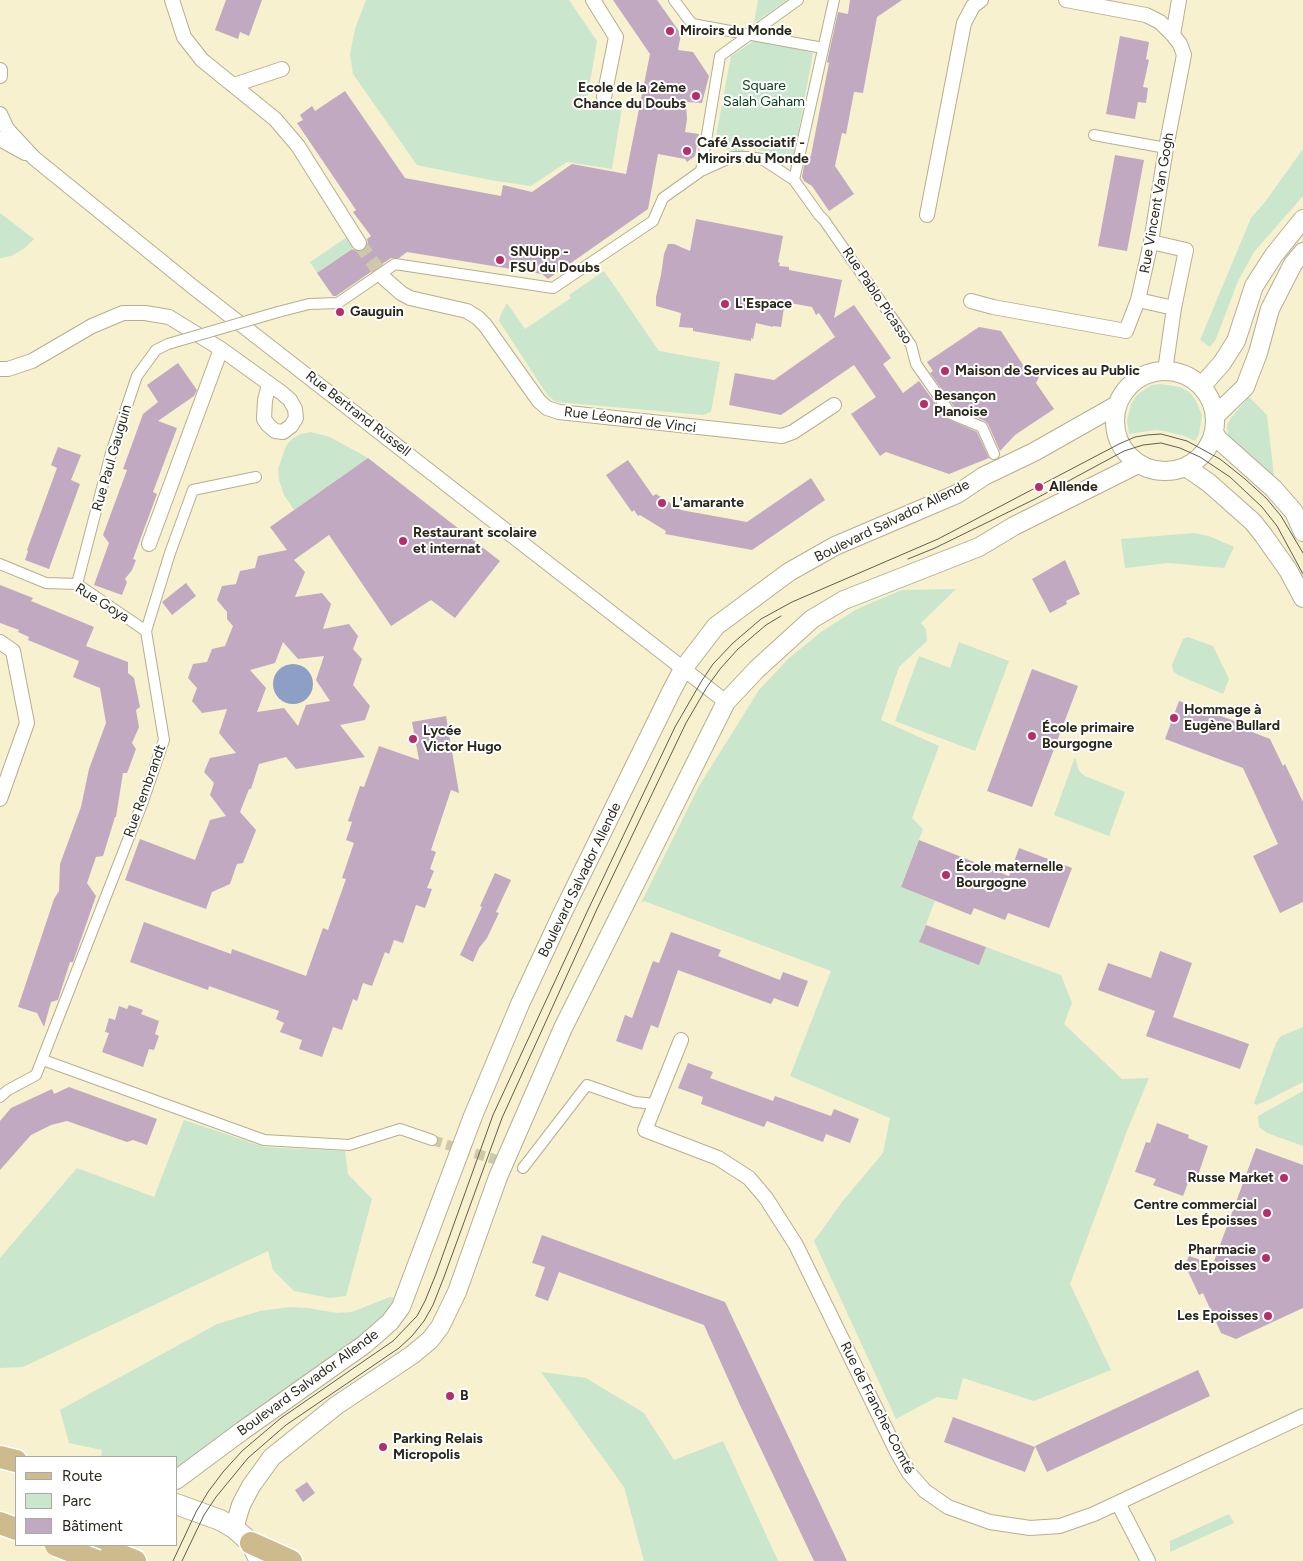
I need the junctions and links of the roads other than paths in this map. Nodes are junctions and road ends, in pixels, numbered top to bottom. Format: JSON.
{"nodes":[{"id":1,"x":172,"y":0,"type":"edge"},
{"id":2,"x":593,"y":0,"type":"edge"},
{"id":3,"x":674,"y":0,"type":"edge"},
{"id":4,"x":798,"y":0,"type":"edge"},
{"id":5,"x":834,"y":0,"type":"edge"},
{"id":6,"x":981,"y":0,"type":"edge"},
{"id":7,"x":1066,"y":0,"type":"edge"},
{"id":8,"x":1179,"y":0,"type":"edge"},
{"id":9,"x":749,"y":34,"type":"junction"},
{"id":10,"x":1173,"y":35,"type":"junction"},
{"id":11,"x":823,"y":48,"type":"junction"},
{"id":12,"x":282,"y":69,"type":"dead end"},
{"id":13,"x":0,"y":70,"type":"edge"},
{"id":14,"x":0,"y":76,"type":"edge"},
{"id":15,"x":234,"y":85,"type":"junction"},
{"id":16,"x":604,"y":96,"type":"dead end"},
{"id":17,"x":0,"y":114,"type":"edge"},
{"id":18,"x":1094,"y":135,"type":"dead end"},
{"id":19,"x":0,"y":140,"type":"edge"},
{"id":20,"x":1166,"y":148,"type":"junction"},
{"id":21,"x":34,"y":158,"type":"junction"},
{"id":22,"x":701,"y":171,"type":"junction"},
{"id":23,"x":794,"y":180,"type":"junction"},
{"id":24,"x":927,"y":215,"type":"dead end"},
{"id":25,"x":1303,"y":219,"type":"edge"},
{"id":26,"x":1151,"y":242,"type":"junction"},
{"id":27,"x":359,"y":243,"type":"tunnel mouth"},
{"id":28,"x":1303,"y":252,"type":"edge"},
{"id":29,"x":384,"y":278,"type":"tunnel mouth"},
{"id":30,"x":1138,"y":300,"type":"junction"},
{"id":31,"x":972,"y":301,"type":"dead end"},
{"id":32,"x":1174,"y":308,"type":"junction"},
{"id":33,"x":221,"y":349,"type":"junction"},
{"id":34,"x":0,"y":369,"type":"edge"},
{"id":35,"x":1165,"y":371,"type":"junction"},
{"id":36,"x":1200,"y":384,"type":"junction"},
{"id":37,"x":269,"y":385,"type":"dead end"},
{"id":38,"x":834,"y":405,"type":"dead end"},
{"id":39,"x":1117,"y":405,"type":"junction"},
{"id":40,"x":1215,"y":424,"type":"junction"},
{"id":41,"x":994,"y":454,"type":"dead end"},
{"id":42,"x":1138,"y":464,"type":"junction"},
{"id":43,"x":1186,"y":467,"type":"junction"},
{"id":44,"x":256,"y":477,"type":"dead end"},
{"id":45,"x":1303,"y":532,"type":"edge"},
{"id":46,"x":148,"y":544,"type":"dead end"},
{"id":47,"x":0,"y":564,"type":"edge"},
{"id":48,"x":77,"y":584,"type":"junction"},
{"id":49,"x":1303,"y":598,"type":"edge"},
{"id":50,"x":146,"y":631,"type":"junction"},
{"id":51,"x":0,"y":642,"type":"edge"},
{"id":52,"x":683,"y":669,"type":"junction"},
{"id":53,"x":726,"y":702,"type":"junction"},
{"id":54,"x":0,"y":799,"type":"edge"},
{"id":55,"x":681,"y":1040,"type":"dead end"},
{"id":56,"x":43,"y":1060,"type":"junction"},
{"id":57,"x":0,"y":1098,"type":"edge"},
{"id":58,"x":655,"y":1104,"type":"junction"},
{"id":59,"x":432,"y":1140,"type":"tunnel mouth"},
{"id":60,"x":523,"y":1168,"type":"dead end"},
{"id":61,"x":1303,"y":1416,"type":"edge"},
{"id":62,"x":0,"y":1457,"type":"edge"},
{"id":63,"x":15,"y":1461,"type":"edge"},
{"id":64,"x":178,"y":1479,"type":"edge"},
{"id":65,"x":1118,"y":1503,"type":"junction"},
{"id":66,"x":178,"y":1505,"type":"edge"},
{"id":67,"x":0,"y":1507,"type":"edge"},
{"id":68,"x":15,"y":1514,"type":"edge"},
{"id":69,"x":0,"y":1522,"type":"edge"},
{"id":70,"x":234,"y":1528,"type":"junction"},
{"id":71,"x":15,"y":1529,"type":"edge"},
{"id":72,"x":59,"y":1546,"type":"edge"},
{"id":73,"x":72,"y":1546,"type":"edge"},
{"id":74,"x":97,"y":1546,"type":"edge"},
{"id":75,"x":256,"y":1552,"type":"edge"},
{"id":76,"x":67,"y":1561,"type":"edge"},
{"id":77,"x":97,"y":1561,"type":"edge"},
{"id":78,"x":135,"y":1561,"type":"edge"},
{"id":79,"x":291,"y":1561,"type":"edge"},
{"id":80,"x":1148,"y":1561,"type":"edge"}],
"edges":[{"from":1,"to":15,"type":"street"},
{"from":2,"to":16,"type":"street"},
{"from":3,"to":9,"type":"street"},
{"from":4,"to":9,"type":"street"},
{"from":5,"to":11,"type":"street"},
{"from":6,"to":24,"type":"street"},
{"from":7,"to":10,"type":"street","name":"Rue Vincent Van Gogh"},
{"from":8,"to":10,"type":"street"},
{"from":9,"to":11,"type":"street"},
{"from":9,"to":22,"type":"street"},
{"from":10,"to":20,"type":"street","name":"Rue Vincent Van Gogh"},
{"from":11,"to":23,"type":"street"},
{"from":12,"to":15,"type":"street"},
{"from":13,"to":14,"type":"street"},
{"from":15,"to":27,"type":"street"},
{"from":17,"to":21,"type":"street","name":"Rue Bertrand Russell"},
{"from":18,"to":20,"type":"street"},
{"from":19,"to":21,"type":"street","name":"Rue Bertrand Russell"},
{"from":20,"to":26,"type":"street","name":"Rue Vincent Van Gogh"},
{"from":21,"to":52,"type":"street","name":"Rue Bertrand Russell"},
{"from":22,"to":23,"type":"street"},
{"from":22,"to":48,"type":"street","name":"Rue Paul Gauguin","bridge":true},
{"from":23,"to":41,"type":"street","name":"Rue Pablo Picasso"},
{"from":25,"to":36,"type":"street"},
{"from":26,"to":30,"type":"street","name":"Rue Vincent Van Gogh"},
{"from":26,"to":32,"type":"street"},
{"from":28,"to":40,"type":"street"},
{"from":29,"to":38,"type":"street","name":"Rue Léonard de Vinci"},
{"from":30,"to":31,"type":"street","name":"Rue Vincent Van Gogh"},
{"from":30,"to":32,"type":"street"},
{"from":32,"to":35,"type":"street"},
{"from":33,"to":34,"type":"street"},
{"from":33,"to":37,"type":"street"},
{"from":33,"to":46,"type":"street"},
{"from":35,"to":36,"type":"street"},
{"from":35,"to":39,"type":"street"},
{"from":36,"to":40,"type":"street"},
{"from":39,"to":42,"type":"street"},
{"from":39,"to":52,"type":"street","name":"Boulevard Salvador Allende"},
{"from":40,"to":43,"type":"street"},
{"from":40,"to":45,"type":"street"},
{"from":42,"to":43,"type":"street"},
{"from":42,"to":53,"type":"street"},
{"from":43,"to":49,"type":"street"},
{"from":44,"to":50,"type":"street","name":"Rue Rembrandt"},
{"from":47,"to":48,"type":"street","name":"Rue Goya"},
{"from":48,"to":50,"type":"street","name":"Rue Goya"},
{"from":50,"to":56,"type":"street","name":"Rue Rembrandt"},
{"from":51,"to":54,"type":"street"},
{"from":52,"to":53,"type":"street","name":"Rue Bertrand Russell"},
{"from":52,"to":64,"type":"street","name":"Boulevard Salvador Allende"},
{"from":53,"to":70,"type":"street"},
{"from":55,"to":58,"type":"street","name":"Rue de Franche-Comté"},
{"from":56,"to":57,"type":"street","name":"Rue Rembrandt"},
{"from":56,"to":59,"type":"street"},
{"from":58,"to":60,"type":"street"},
{"from":58,"to":65,"type":"street","name":"Rue de Franche-Comté"},
{"from":61,"to":65,"type":"street","name":"Rue de Franche-Comté"},
{"from":62,"to":63,"type":"main road"},
{"from":65,"to":80,"type":"street"},
{"from":66,"to":70,"type":"main road"},
{"from":67,"to":68,"type":"main road"},
{"from":69,"to":71,"type":"main road"},
{"from":70,"to":75,"type":"main road"},
{"from":72,"to":77,"type":"main road","bridge":true},
{"from":73,"to":76,"type":"main road"},
{"from":74,"to":78,"type":"main road"},
{"from":75,"to":79,"type":"main road"}]}
